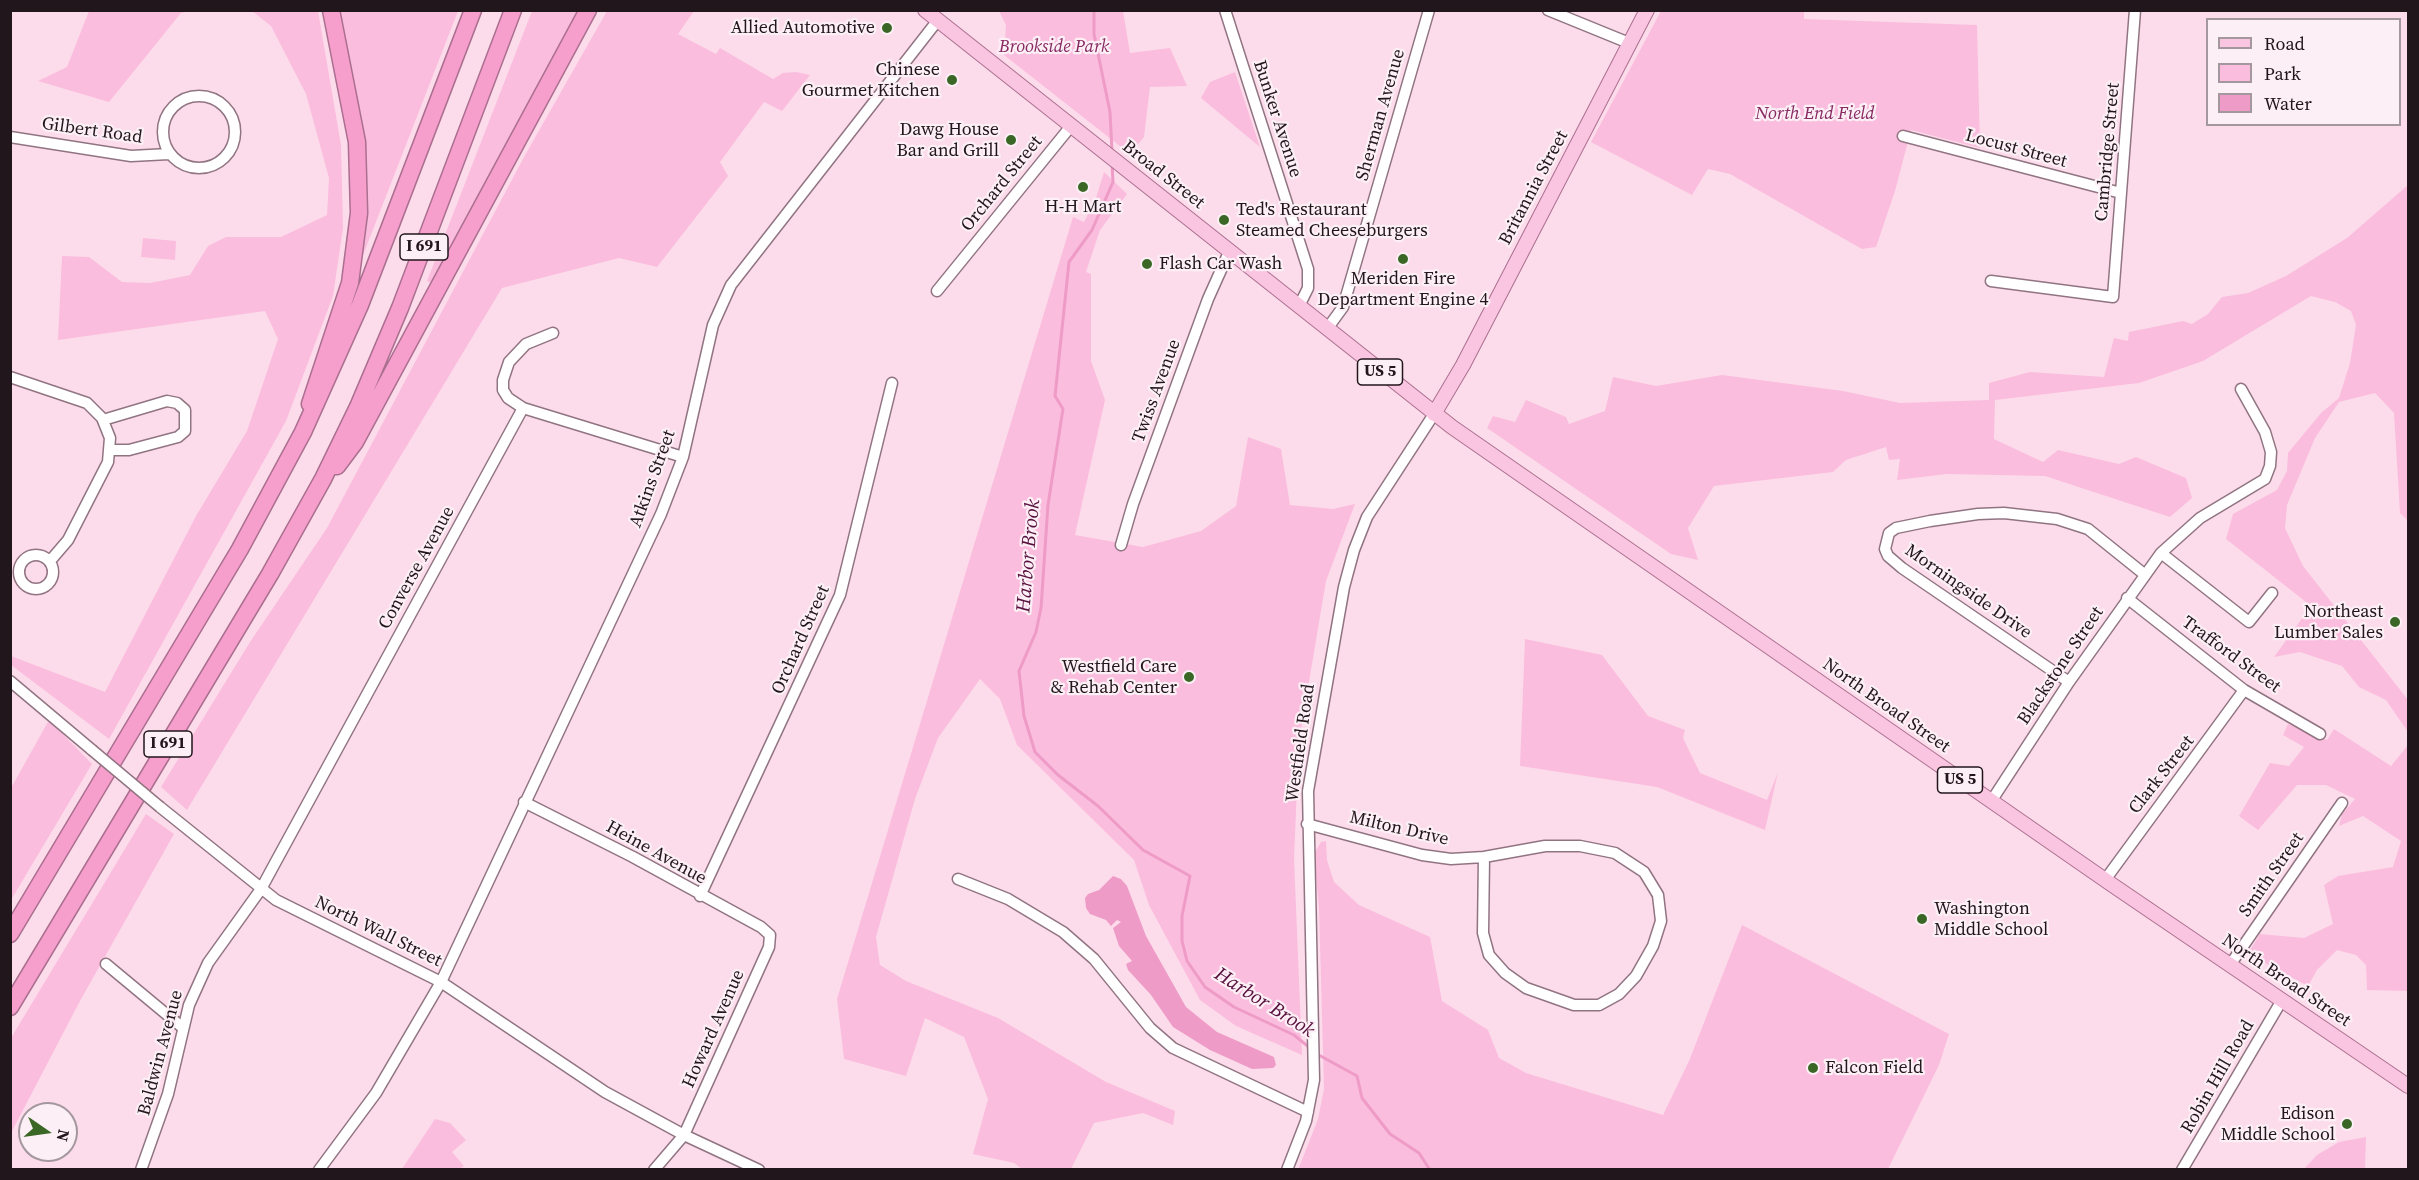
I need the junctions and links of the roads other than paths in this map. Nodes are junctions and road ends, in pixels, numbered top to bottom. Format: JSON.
{"nodes":[{"id":1,"x":331,"y":10,"type":"edge"},
{"id":2,"x":473,"y":10,"type":"edge"},
{"id":3,"x":513,"y":10,"type":"edge"},
{"id":4,"x":588,"y":10,"type":"edge"},
{"id":5,"x":925,"y":10,"type":"edge"},
{"id":6,"x":1225,"y":10,"type":"edge"},
{"id":7,"x":1429,"y":10,"type":"edge"},
{"id":8,"x":1548,"y":10,"type":"edge"},
{"id":9,"x":1647,"y":10,"type":"edge"},
{"id":10,"x":2135,"y":10,"type":"edge"},
{"id":11,"x":938,"y":20,"type":"junction"},
{"id":12,"x":1629,"y":43,"type":"junction"},
{"id":13,"x":1071,"y":126,"type":"junction"},
{"id":14,"x":1903,"y":136,"type":"dead end"},
{"id":15,"x":10,"y":137,"type":"edge"},
{"id":16,"x":170,"y":154,"type":"junction"},
{"id":17,"x":2121,"y":193,"type":"junction"},
{"id":18,"x":1230,"y":250,"type":"junction"},
{"id":19,"x":1991,"y":281,"type":"dead end"},
{"id":20,"x":937,"y":291,"type":"dead end"},
{"id":21,"x":1299,"y":306,"type":"junction"},
{"id":22,"x":1327,"y":329,"type":"junction"},
{"id":23,"x":553,"y":333,"type":"dead end"},
{"id":24,"x":10,"y":377,"type":"edge"},
{"id":25,"x":892,"y":383,"type":"dead end"},
{"id":26,"x":2241,"y":389,"type":"dead end"},
{"id":27,"x":523,"y":408,"type":"junction"},
{"id":28,"x":1434,"y":414,"type":"junction"},
{"id":29,"x":104,"y":420,"type":"junction"},
{"id":30,"x":308,"y":423,"type":"junction"},
{"id":31,"x":110,"y":450,"type":"junction"},
{"id":32,"x":682,"y":457,"type":"junction"},
{"id":33,"x":323,"y":479,"type":"junction"},
{"id":34,"x":1121,"y":545,"type":"dead end"},
{"id":35,"x":2161,"y":553,"type":"junction"},
{"id":36,"x":50,"y":561,"type":"dead end"},
{"id":37,"x":2144,"y":574,"type":"junction"},
{"id":38,"x":2272,"y":593,"type":"dead end"},
{"id":39,"x":2127,"y":598,"type":"junction"},
{"id":40,"x":10,"y":681,"type":"edge"},
{"id":41,"x":2069,"y":681,"type":"junction"},
{"id":42,"x":2244,"y":690,"type":"junction"},
{"id":43,"x":2320,"y":734,"type":"dead end"},
{"id":44,"x":1992,"y":800,"type":"junction"},
{"id":45,"x":524,"y":802,"type":"junction"},
{"id":46,"x":2342,"y":803,"type":"dead end"},
{"id":47,"x":1307,"y":824,"type":"junction"},
{"id":48,"x":1484,"y":857,"type":"junction"},
{"id":49,"x":958,"y":879,"type":"dead end"},
{"id":50,"x":2105,"y":880,"type":"junction"},
{"id":51,"x":261,"y":889,"type":"junction"},
{"id":52,"x":700,"y":896,"type":"junction"},
{"id":53,"x":10,"y":934,"type":"edge"},
{"id":54,"x":770,"y":935,"type":"joint"},
{"id":55,"x":106,"y":964,"type":"dead end"},
{"id":56,"x":2230,"y":965,"type":"junction"},
{"id":57,"x":441,"y":982,"type":"junction"},
{"id":58,"x":2282,"y":1000,"type":"junction"},
{"id":59,"x":10,"y":1007,"type":"edge"},
{"id":60,"x":183,"y":1028,"type":"junction"},
{"id":61,"x":2409,"y":1086,"type":"edge"},
{"id":62,"x":1308,"y":1112,"type":"junction"},
{"id":63,"x":684,"y":1135,"type":"junction"},
{"id":64,"x":141,"y":1170,"type":"edge"},
{"id":65,"x":319,"y":1170,"type":"edge"},
{"id":66,"x":654,"y":1170,"type":"edge"},
{"id":67,"x":759,"y":1170,"type":"edge"},
{"id":68,"x":1287,"y":1170,"type":"edge"},
{"id":69,"x":2182,"y":1170,"type":"edge"}],
"edges":[{"from":1,"to":30,"type":"highway"},
{"from":2,"to":30,"type":"highway","number":"I 691"},
{"from":3,"to":33,"type":"highway","number":"I 691"},
{"from":4,"to":33,"type":"highway"},
{"from":5,"to":11,"type":"main road","name":"Broad Street","number":"US 5"},
{"from":6,"to":21,"type":"street","name":"Bunker Avenue"},
{"from":7,"to":22,"type":"street","name":"Sherman Avenue"},
{"from":8,"to":12,"type":"street"},
{"from":9,"to":12,"type":"main road","name":"Britannia Street"},
{"from":10,"to":17,"type":"street","name":"Cambridge Street"},
{"from":11,"to":13,"type":"main road","name":"Broad Street","number":"US 5"},
{"from":11,"to":32,"type":"street","name":"Atkins Street"},
{"from":12,"to":28,"type":"main road","name":"Britannia Street"},
{"from":13,"to":18,"type":"main road","name":"Broad Street","number":"US 5"},
{"from":13,"to":20,"type":"street","name":"Orchard Street"},
{"from":14,"to":17,"type":"street","name":"Locust Street"},
{"from":15,"to":16,"type":"street","name":"Gilbert Road"},
{"from":16,"to":16,"type":"street","name":"Gilbert Road"},
{"from":17,"to":19,"type":"street","name":"Cambridge Street"},
{"from":18,"to":21,"type":"main road","name":"Broad Street","number":"US 5"},
{"from":18,"to":34,"type":"street","name":"Twiss Avenue"},
{"from":21,"to":22,"type":"main road","name":"Broad Street","number":"US 5"},
{"from":22,"to":28,"type":"main road","name":"Broad Street","number":"US 5"},
{"from":23,"to":27,"type":"street"},
{"from":24,"to":29,"type":"street"},
{"from":25,"to":52,"type":"street","name":"Orchard Street"},
{"from":26,"to":35,"type":"street","name":"Blackstone Street"},
{"from":27,"to":32,"type":"street"},
{"from":27,"to":51,"type":"street","name":"Converse Avenue"},
{"from":28,"to":44,"type":"main road","name":"North Broad Street","number":"US 5"},
{"from":28,"to":47,"type":"street","name":"Westfield Road"},
{"from":29,"to":31,"type":"street"},
{"from":29,"to":31,"type":"street"},
{"from":30,"to":53,"type":"highway","number":"I 691"},
{"from":31,"to":36,"type":"street"},
{"from":32,"to":45,"type":"street","name":"Atkins Street"},
{"from":33,"to":59,"type":"highway","number":"I 691"},
{"from":35,"to":37,"type":"street","name":"Blackstone Street"},
{"from":35,"to":38,"type":"street"},
{"from":37,"to":39,"type":"street","name":"Blackstone Street"},
{"from":37,"to":41,"type":"street","name":"Morningside Drive"},
{"from":39,"to":41,"type":"street","name":"Blackstone Street"},
{"from":39,"to":42,"type":"street","name":"Trafford Street"},
{"from":40,"to":51,"type":"street","name":"North Wall Street","bridge":true},
{"from":41,"to":44,"type":"street","name":"Blackstone Street"},
{"from":42,"to":43,"type":"street","name":"Trafford Street"},
{"from":42,"to":50,"type":"street","name":"Clark Street"},
{"from":44,"to":50,"type":"main road","name":"North Broad Street","number":"US 5"},
{"from":45,"to":52,"type":"street","name":"Heine Avenue"},
{"from":45,"to":57,"type":"street","name":"Atkins Street"},
{"from":46,"to":56,"type":"street","name":"Smith Street"},
{"from":47,"to":48,"type":"street","name":"Milton Drive"},
{"from":47,"to":62,"type":"street","name":"Westfield Road"},
{"from":48,"to":48,"type":"street","name":"Milton Drive"},
{"from":49,"to":62,"type":"street"},
{"from":50,"to":56,"type":"main road","name":"North Broad Street","number":"US 5"},
{"from":51,"to":57,"type":"street","name":"North Wall Street"},
{"from":51,"to":60,"type":"street","name":"Baldwin Avenue"},
{"from":52,"to":54,"type":"street","name":"Heine Avenue"},
{"from":54,"to":63,"type":"street","name":"Howard Avenue"},
{"from":55,"to":60,"type":"street"},
{"from":56,"to":58,"type":"main road","name":"North Broad Street","number":"US 5"},
{"from":57,"to":63,"type":"street","name":"North Wall Street"},
{"from":57,"to":65,"type":"street","name":"Atkins Street"},
{"from":58,"to":61,"type":"main road","name":"North Broad Street","number":"US 5"},
{"from":58,"to":69,"type":"street","name":"Robin Hill Road"},
{"from":60,"to":64,"type":"street","name":"Baldwin Avenue"},
{"from":62,"to":68,"type":"street","name":"Westfield Road"},
{"from":63,"to":66,"type":"street","name":"Howard Avenue"},
{"from":63,"to":67,"type":"street","name":"North Wall Street"}]}
